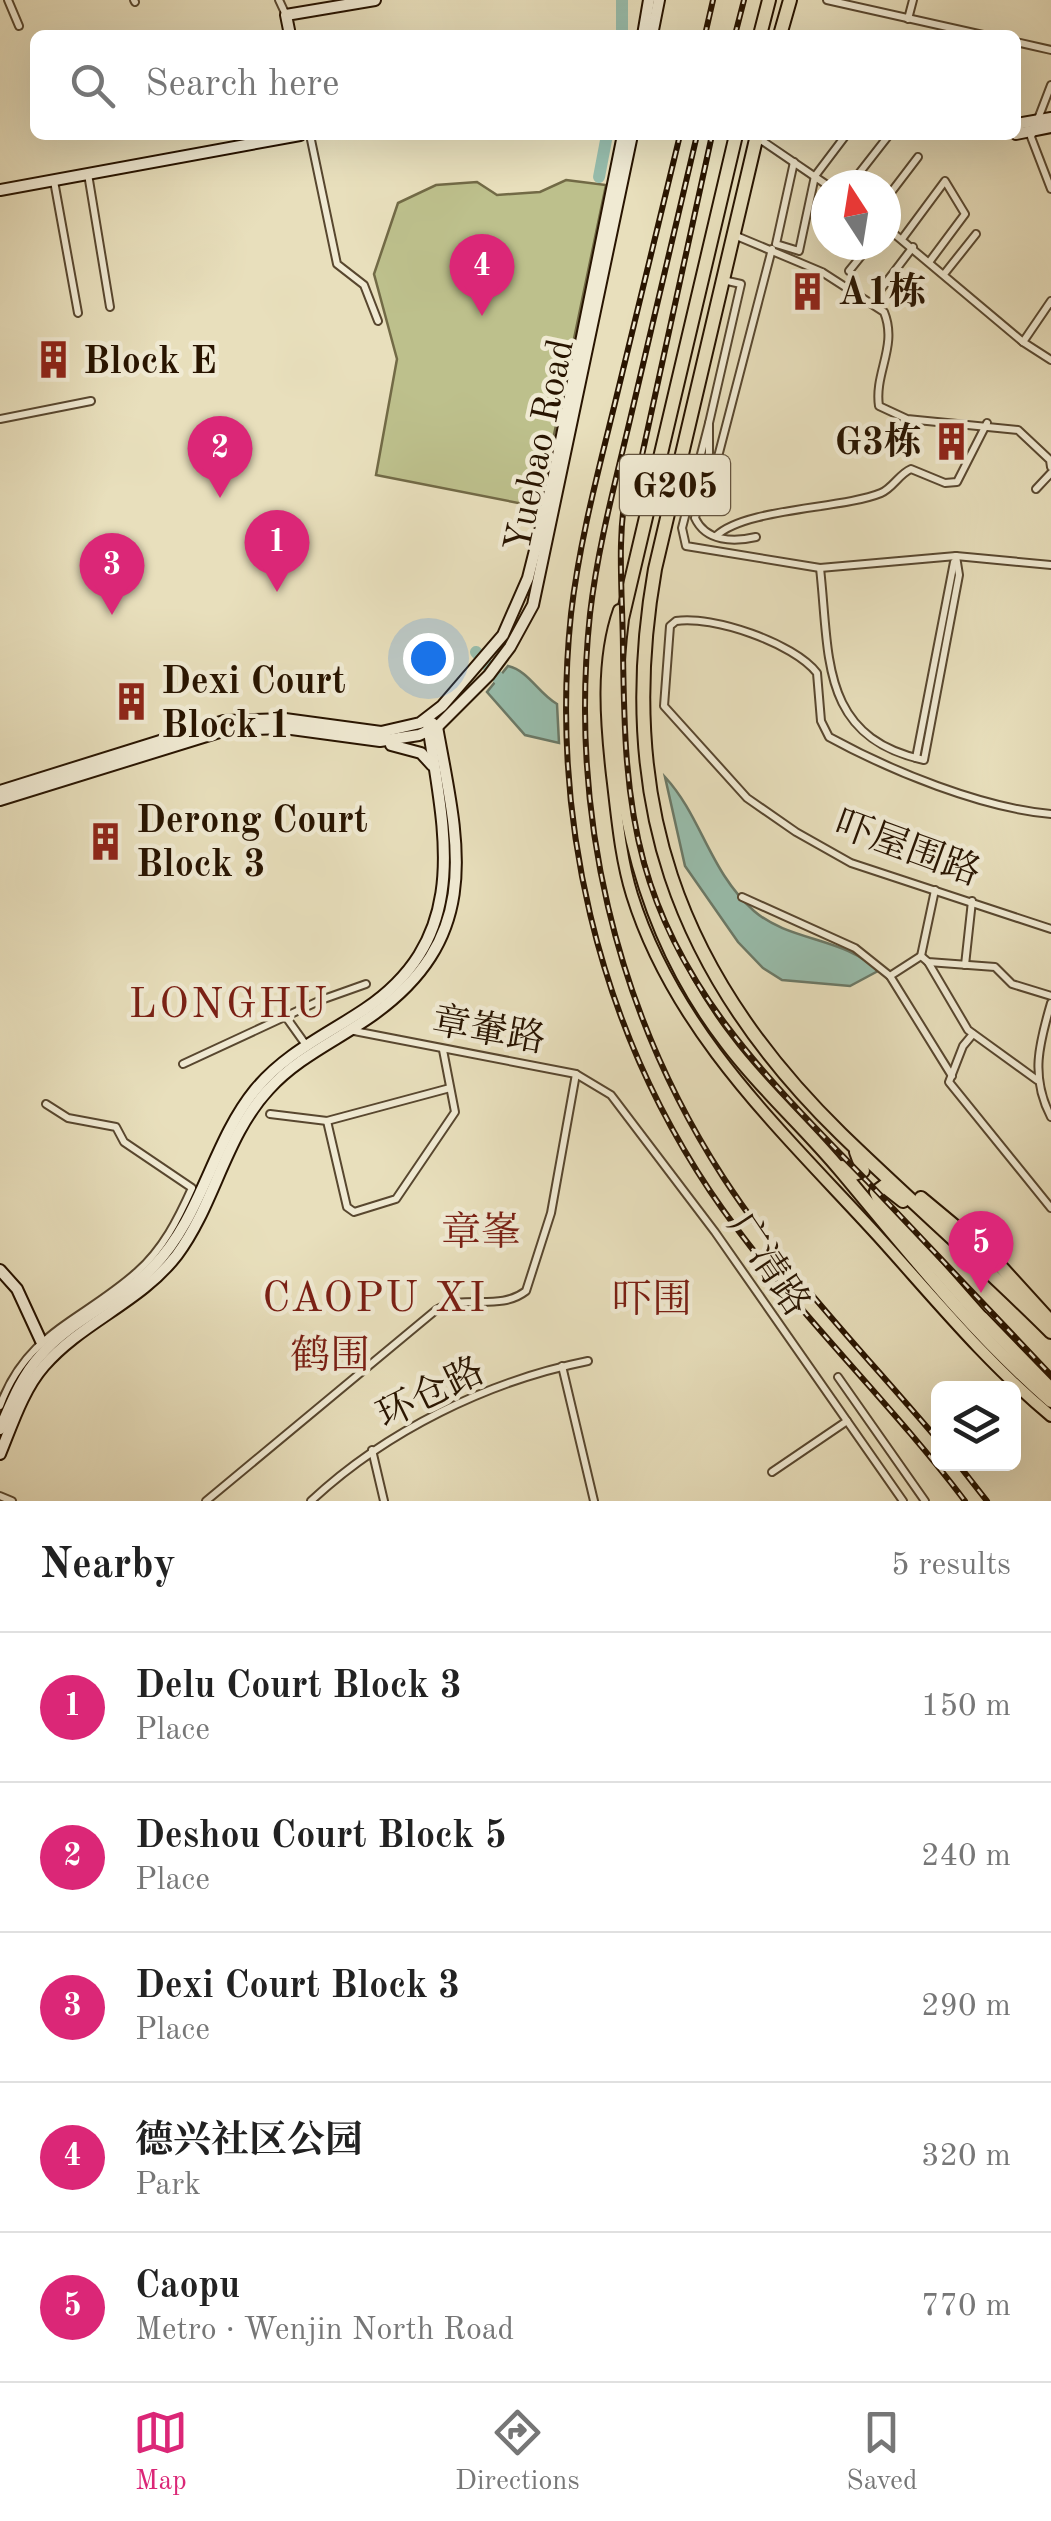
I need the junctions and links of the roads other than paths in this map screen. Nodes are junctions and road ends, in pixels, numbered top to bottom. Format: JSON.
{"nodes":[{"id":1,"x":8,"y":0,"type":"edge"},
{"id":2,"x":279,"y":0,"type":"edge"},
{"id":3,"x":374,"y":0,"type":"edge"},
{"id":4,"x":649,"y":0,"type":"edge"},
{"id":5,"x":659,"y":0,"type":"edge"},
{"id":6,"x":769,"y":0,"type":"edge"},
{"id":7,"x":790,"y":0,"type":"edge"},
{"id":8,"x":827,"y":0,"type":"edge"},
{"id":9,"x":913,"y":0,"type":"edge"},
{"id":10,"x":286,"y":16,"type":"junction"},
{"id":11,"x":908,"y":19,"type":"junction"},
{"id":12,"x":19,"y":26,"type":"dead end"},
{"id":13,"x":289,"y":30,"type":"edge"},
{"id":14,"x":644,"y":30,"type":"edge"},
{"id":15,"x":653,"y":30,"type":"edge"},
{"id":16,"x":761,"y":30,"type":"edge"},
{"id":17,"x":781,"y":30,"type":"edge"},
{"id":18,"x":960,"y":30,"type":"edge"},
{"id":19,"x":1021,"y":43,"type":"edge"},
{"id":20,"x":1051,"y":50,"type":"edge"},
{"id":21,"x":1051,"y":85,"type":"edge"},
{"id":22,"x":1051,"y":118,"type":"edge"},
{"id":23,"x":1021,"y":124,"type":"edge"},
{"id":24,"x":1036,"y":126,"type":"junction"},
{"id":25,"x":1051,"y":127,"type":"edge"},
{"id":26,"x":1021,"y":132,"type":"edge"},
{"id":27,"x":272,"y":140,"type":"edge"},
{"id":28,"x":311,"y":140,"type":"edge"},
{"id":29,"x":621,"y":140,"type":"edge"},
{"id":30,"x":631,"y":140,"type":"edge"},
{"id":31,"x":735,"y":140,"type":"edge"},
{"id":32,"x":755,"y":140,"type":"edge"},
{"id":33,"x":762,"y":140,"type":"edge"},
{"id":34,"x":842,"y":140,"type":"edge"},
{"id":35,"x":884,"y":140,"type":"edge"},
{"id":36,"x":918,"y":157,"type":"dead end"},
{"id":37,"x":794,"y":162,"type":"junction"},
{"id":38,"x":820,"y":170,"type":"edge"},
{"id":39,"x":861,"y":170,"type":"edge"},
{"id":40,"x":88,"y":173,"type":"junction"},
{"id":41,"x":811,"y":173,"type":"edge"},
{"id":42,"x":901,"y":179,"type":"edge"},
{"id":43,"x":54,"y":180,"type":"junction"},
{"id":44,"x":1051,"y":189,"type":"edge"},
{"id":45,"x":0,"y":190,"type":"edge"},
{"id":46,"x":811,"y":196,"type":"edge"},
{"id":47,"x":976,"y":234,"type":"dead end"},
{"id":48,"x":733,"y":235,"type":"junction"},
{"id":49,"x":902,"y":239,"type":"joint"},
{"id":50,"x":913,"y":248,"type":"junction"},
{"id":51,"x":772,"y":250,"type":"junction"},
{"id":52,"x":858,"y":260,"type":"edge"},
{"id":53,"x":930,"y":262,"type":"junction"},
{"id":54,"x":849,"y":272,"type":"dead end"},
{"id":55,"x":946,"y":273,"type":"junction"},
{"id":56,"x":722,"y":280,"type":"junction"},
{"id":57,"x":881,"y":289,"type":"dead end"},
{"id":58,"x":1051,"y":301,"type":"edge"},
{"id":59,"x":110,"y":307,"type":"dead end"},
{"id":60,"x":78,"y":313,"type":"dead end"},
{"id":61,"x":378,"y":322,"type":"dead end"},
{"id":62,"x":1023,"y":342,"type":"junction"},
{"id":63,"x":1051,"y":360,"type":"edge"},
{"id":64,"x":91,"y":400,"type":"dead end"},
{"id":65,"x":0,"y":405,"type":"edge"},
{"id":66,"x":2,"y":418,"type":"edge"},
{"id":67,"x":709,"y":423,"type":"junction"},
{"id":68,"x":987,"y":424,"type":"junction"},
{"id":69,"x":1051,"y":470,"type":"edge"},
{"id":70,"x":1036,"y":489,"type":"dead end"},
{"id":71,"x":707,"y":499,"type":"dead end"},
{"id":72,"x":716,"y":536,"type":"junction"},
{"id":73,"x":756,"y":537,"type":"dead end"},
{"id":74,"x":956,"y":556,"type":"junction"},
{"id":75,"x":1051,"y":565,"type":"edge"},
{"id":76,"x":820,"y":568,"type":"junction"},
{"id":77,"x":632,"y":571,"type":"junction"},
{"id":78,"x":642,"y":666,"type":"junction"},
{"id":79,"x":665,"y":668,"type":"junction"},
{"id":80,"x":431,"y":726,"type":"junction"},
{"id":81,"x":370,"y":740,"type":"junction"},
{"id":82,"x":435,"y":773,"type":"junction"},
{"id":83,"x":0,"y":791,"type":"edge"},
{"id":84,"x":0,"y":800,"type":"edge"},
{"id":85,"x":616,"y":811,"type":"junction"},
{"id":86,"x":1051,"y":814,"type":"edge"},
{"id":87,"x":631,"y":839,"type":"junction"},
{"id":88,"x":935,"y":890,"type":"junction"},
{"id":89,"x":742,"y":897,"type":"dead end"},
{"id":90,"x":972,"y":901,"type":"junction"},
{"id":91,"x":1051,"y":929,"type":"edge"},
{"id":92,"x":924,"y":959,"type":"junction"},
{"id":93,"x":965,"y":965,"type":"junction"},
{"id":94,"x":890,"y":976,"type":"junction"},
{"id":95,"x":366,"y":984,"type":"dead end"},
{"id":96,"x":1051,"y":999,"type":"edge"},
{"id":97,"x":286,"y":1017,"type":"junction"},
{"id":98,"x":349,"y":1030,"type":"junction"},
{"id":99,"x":974,"y":1034,"type":"junction"},
{"id":100,"x":306,"y":1045,"type":"junction"},
{"id":101,"x":443,"y":1050,"type":"junction"},
{"id":102,"x":182,"y":1064,"type":"dead end"},
{"id":103,"x":576,"y":1074,"type":"junction"},
{"id":104,"x":953,"y":1076,"type":"junction"},
{"id":105,"x":1037,"y":1080,"type":"junction"},
{"id":106,"x":450,"y":1088,"type":"junction"},
{"id":107,"x":46,"y":1104,"type":"dead end"},
{"id":108,"x":270,"y":1114,"type":"dead end"},
{"id":109,"x":1051,"y":1117,"type":"edge"},
{"id":110,"x":327,"y":1121,"type":"junction"},
{"id":111,"x":842,"y":1134,"type":"junction"},
{"id":112,"x":832,"y":1160,"type":"junction"},
{"id":113,"x":890,"y":1177,"type":"junction"},
{"id":114,"x":871,"y":1206,"type":"junction"},
{"id":115,"x":1051,"y":1208,"type":"edge"},
{"id":116,"x":0,"y":1270,"type":"edge"},
{"id":117,"x":1008,"y":1289,"type":"junction"},
{"id":118,"x":985,"y":1322,"type":"junction"},
{"id":119,"x":1051,"y":1322,"type":"edge"},
{"id":120,"x":1051,"y":1332,"type":"edge"},
{"id":121,"x":41,"y":1341,"type":"junction"},
{"id":122,"x":588,"y":1360,"type":"dead end"},
{"id":123,"x":562,"y":1366,"type":"junction"},
{"id":124,"x":838,"y":1377,"type":"dead end"},
{"id":125,"x":1051,"y":1390,"type":"edge"},
{"id":126,"x":1051,"y":1401,"type":"edge"},
{"id":127,"x":0,"y":1406,"type":"edge"},
{"id":128,"x":1051,"y":1416,"type":"edge"},
{"id":129,"x":847,"y":1421,"type":"junction"},
{"id":130,"x":0,"y":1429,"type":"edge"},
{"id":131,"x":372,"y":1450,"type":"junction"},
{"id":132,"x":0,"y":1454,"type":"edge"},
{"id":133,"x":772,"y":1472,"type":"dead end"},
{"id":134,"x":0,"y":1496,"type":"edge"},
{"id":135,"x":12,"y":1501,"type":"edge"},
{"id":136,"x":206,"y":1501,"type":"edge"},
{"id":137,"x":311,"y":1501,"type":"edge"},
{"id":138,"x":384,"y":1501,"type":"edge"},
{"id":139,"x":594,"y":1501,"type":"edge"},
{"id":140,"x":904,"y":1501,"type":"edge"},
{"id":141,"x":925,"y":1501,"type":"edge"}],
"edges":[{"from":1,"to":12,"type":"street"},
{"from":2,"to":10,"type":"street"},
{"from":3,"to":10,"type":"main road"},
{"from":4,"to":14,"type":"main road"},
{"from":5,"to":15,"type":"main road"},
{"from":6,"to":16,"type":"highway"},
{"from":7,"to":17,"type":"highway"},
{"from":8,"to":11,"type":"street"},
{"from":9,"to":11,"type":"street"},
{"from":10,"to":13,"type":"main road"},
{"from":11,"to":18,"type":"street"},
{"from":19,"to":20,"type":"street"},
{"from":21,"to":24,"type":"street"},
{"from":22,"to":24,"type":"main road"},
{"from":23,"to":24,"type":"main road"},
{"from":24,"to":25,"type":"main road"},
{"from":24,"to":26,"type":"main road"},
{"from":24,"to":44,"type":"street"},
{"from":27,"to":40,"type":"main road"},
{"from":28,"to":61,"type":"street"},
{"from":29,"to":80,"type":"main road","name":"Yuebao Road"},
{"from":30,"to":80,"type":"main road","name":"Yuebao Road"},
{"from":31,"to":77,"type":"highway","number":"G205"},
{"from":32,"to":48,"type":"highway","number":"G205"},
{"from":33,"to":37,"type":"street"},
{"from":34,"to":38,"type":"street"},
{"from":35,"to":39,"type":"street"},
{"from":36,"to":42,"type":"street"},
{"from":37,"to":41,"type":"street"},
{"from":37,"to":46,"type":"street"},
{"from":40,"to":43,"type":"main road"},
{"from":40,"to":59,"type":"street"},
{"from":43,"to":45,"type":"main road"},
{"from":43,"to":60,"type":"street"},
{"from":47,"to":55,"type":"street"},
{"from":48,"to":51,"type":"street"},
{"from":48,"to":56,"type":"highway","number":"G205"},
{"from":49,"to":50,"type":"street"},
{"from":49,"to":53,"type":"street"},
{"from":50,"to":53,"type":"street"},
{"from":50,"to":57,"type":"street"},
{"from":51,"to":68,"type":"street"},
{"from":51,"to":71,"type":"street"},
{"from":52,"to":54,"type":"street"},
{"from":53,"to":55,"type":"street"},
{"from":55,"to":62,"type":"street"},
{"from":56,"to":67,"type":"street"},
{"from":56,"to":78,"type":"highway","number":"G205"},
{"from":58,"to":62,"type":"street"},
{"from":62,"to":63,"type":"street"},
{"from":64,"to":66,"type":"street"},
{"from":65,"to":66,"type":"street"},
{"from":67,"to":72,"type":"street"},
{"from":67,"to":76,"type":"street"},
{"from":68,"to":69,"type":"street"},
{"from":68,"to":72,"type":"street"},
{"from":69,"to":70,"type":"street"},
{"from":72,"to":73,"type":"street"},
{"from":74,"to":75,"type":"street"},
{"from":74,"to":76,"type":"street"},
{"from":74,"to":76,"type":"street"},
{"from":77,"to":85,"type":"main road"},
{"from":77,"to":87,"type":"highway","number":"G205"},
{"from":78,"to":79,"type":"street"},
{"from":78,"to":111,"type":"highway","number":"G205"},
{"from":79,"to":86,"type":"street","name":"吓屋围路"},
{"from":79,"to":88,"type":"street","name":"吓屋围路"},
{"from":80,"to":81,"type":"main road"},
{"from":80,"to":82,"type":"main road"},
{"from":80,"to":83,"type":"main road"},
{"from":80,"to":98,"type":"main road"},
{"from":81,"to":82,"type":"main road"},
{"from":81,"to":84,"type":"main road"},
{"from":82,"to":100,"type":"main road"},
{"from":85,"to":87,"type":"highway"},
{"from":85,"to":128,"type":"main road"},
{"from":87,"to":112,"type":"highway","number":"G205"},
{"from":88,"to":90,"type":"street","name":"吓屋围路"},
{"from":88,"to":92,"type":"street"},
{"from":89,"to":94,"type":"street"},
{"from":90,"to":91,"type":"street","name":"吓屋围路"},
{"from":90,"to":93,"type":"street"},
{"from":92,"to":93,"type":"street"},
{"from":92,"to":94,"type":"street"},
{"from":92,"to":99,"type":"street"},
{"from":93,"to":96,"type":"street"},
{"from":94,"to":104,"type":"street"},
{"from":95,"to":97,"type":"street"},
{"from":96,"to":105,"type":"street"},
{"from":97,"to":100,"type":"street"},
{"from":97,"to":102,"type":"street"},
{"from":98,"to":101,"type":"street","name":"章輋路"},
{"from":98,"to":132,"type":"main road"},
{"from":99,"to":104,"type":"street"},
{"from":99,"to":105,"type":"street"},
{"from":100,"to":130,"type":"main road"},
{"from":101,"to":103,"type":"street","name":"章輋路"},
{"from":101,"to":106,"type":"street"},
{"from":103,"to":129,"type":"street","name":"广清路"},
{"from":103,"to":136,"type":"street","name":"章輋路"},
{"from":104,"to":115,"type":"street"},
{"from":105,"to":109,"type":"street"},
{"from":106,"to":110,"type":"street"},
{"from":106,"to":110,"type":"street"},
{"from":107,"to":121,"type":"street"},
{"from":108,"to":110,"type":"street"},
{"from":111,"to":112,"type":"highway"},
{"from":111,"to":113,"type":"highway","number":"G205"},
{"from":112,"to":114,"type":"highway","number":"G205"},
{"from":113,"to":117,"type":"highway","number":"G205"},
{"from":113,"to":119,"type":"highway"},
{"from":114,"to":118,"type":"highway","number":"G205"},
{"from":114,"to":126,"type":"highway"},
{"from":116,"to":121,"type":"main road"},
{"from":117,"to":118,"type":"highway"},
{"from":117,"to":120,"type":"highway","number":"G205"},
{"from":118,"to":125,"type":"highway","number":"G205"},
{"from":121,"to":127,"type":"street"},
{"from":122,"to":123,"type":"street","name":"环仓路"},
{"from":123,"to":131,"type":"street","name":"环仓路"},
{"from":123,"to":139,"type":"street"},
{"from":124,"to":141,"type":"street"},
{"from":129,"to":133,"type":"street"},
{"from":129,"to":140,"type":"street","name":"广清路"},
{"from":131,"to":137,"type":"street","name":"环仓路"},
{"from":131,"to":138,"type":"street"},
{"from":134,"to":135,"type":"street"}]}
